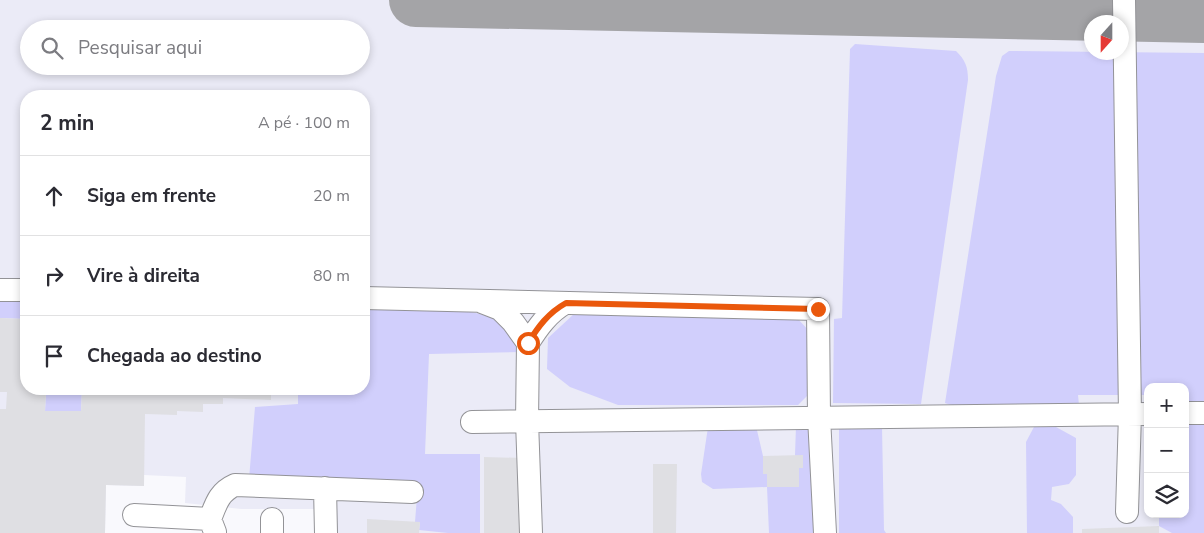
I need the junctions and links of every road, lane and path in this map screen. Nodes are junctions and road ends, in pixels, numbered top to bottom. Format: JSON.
{"nodes":[{"id":1,"x":1124,"y":0,"type":"edge"},
{"id":2,"x":0,"y":290,"type":"edge"},
{"id":3,"x":20,"y":290,"type":"edge"},
{"id":4,"x":370,"y":298,"type":"edge"},
{"id":5,"x":475,"y":300,"type":"junction"},
{"id":6,"x":566,"y":303,"type":"junction"},
{"id":7,"x":528,"y":343,"type":"junction"},
{"id":8,"x":1189,"y":413,"type":"edge"},
{"id":9,"x":1204,"y":413,"type":"edge"},
{"id":10,"x":1139,"y":414,"type":"edge"},
{"id":11,"x":819,"y":417,"type":"junction"},
{"id":12,"x":527,"y":420,"type":"junction"},
{"id":13,"x":472,"y":422,"type":"dead end"},
{"id":14,"x":325,"y":488,"type":"junction"},
{"id":15,"x":412,"y":492,"type":"dead end"},
{"id":16,"x":1128,"y":512,"type":"dead end"},
{"id":17,"x":134,"y":515,"type":"dead end"},
{"id":18,"x":213,"y":526,"type":"edge"},
{"id":19,"x":326,"y":533,"type":"edge"},
{"id":20,"x":530,"y":533,"type":"edge"},
{"id":21,"x":825,"y":533,"type":"edge"}],
"edges":[{"from":1,"to":10,"type":"lane"},
{"from":2,"to":3,"type":"lane"},
{"from":4,"to":5,"type":"lane"},
{"from":5,"to":6,"type":"lane"},
{"from":5,"to":7,"type":"lane"},
{"from":6,"to":7,"type":"lane"},
{"from":6,"to":11,"type":"lane"},
{"from":7,"to":12,"type":"lane"},
{"from":8,"to":9,"type":"lane"},
{"from":10,"to":11,"type":"lane"},
{"from":10,"to":16,"type":"lane"},
{"from":11,"to":12,"type":"lane"},
{"from":11,"to":21,"type":"lane"},
{"from":12,"to":13,"type":"lane"},
{"from":12,"to":20,"type":"lane"},
{"from":14,"to":15,"type":"lane"},
{"from":14,"to":18,"type":"lane"},
{"from":14,"to":19,"type":"lane"},
{"from":17,"to":18,"type":"lane"}]}
